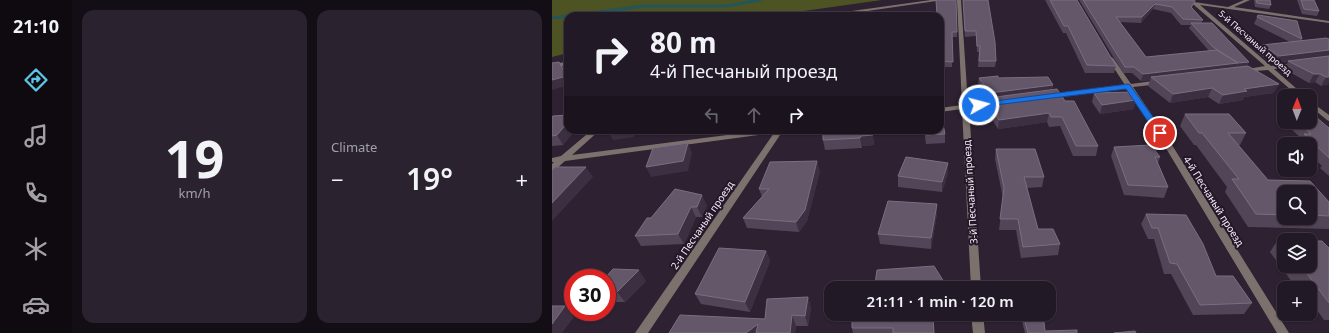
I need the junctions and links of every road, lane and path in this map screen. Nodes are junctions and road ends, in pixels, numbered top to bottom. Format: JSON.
{"nodes":[{"id":1,"x":941,"y":0,"type":"edge"},
{"id":2,"x":959,"y":0,"type":"edge"},
{"id":3,"x":1171,"y":0,"type":"edge"},
{"id":4,"x":1248,"y":0,"type":"edge"},
{"id":5,"x":1196,"y":4,"type":"junction"},
{"id":6,"x":1228,"y":8,"type":"junction"},
{"id":7,"x":859,"y":12,"type":"edge"},
{"id":8,"x":1329,"y":22,"type":"edge"},
{"id":9,"x":1107,"y":53,"type":"edge"},
{"id":10,"x":1306,"y":63,"type":"edge"},
{"id":11,"x":564,"y":64,"type":"edge"},
{"id":12,"x":552,"y":67,"type":"edge"},
{"id":13,"x":1269,"y":68,"type":"junction"},
{"id":14,"x":1238,"y":72,"type":"edge"},
{"id":15,"x":1167,"y":82,"type":"edge"},
{"id":16,"x":1128,"y":87,"type":"junction"},
{"id":17,"x":1294,"y":89,"type":"edge"},
{"id":18,"x":1042,"y":97,"type":"edge"},
{"id":19,"x":1011,"y":101,"type":"edge"},
{"id":20,"x":964,"y":107,"type":"junction"},
{"id":21,"x":1317,"y":109,"type":"edge"},
{"id":22,"x":944,"y":110,"type":"edge"},
{"id":23,"x":1329,"y":119,"type":"edge"},
{"id":24,"x":591,"y":134,"type":"edge"},
{"id":25,"x":750,"y":134,"type":"edge"},
{"id":26,"x":778,"y":134,"type":"edge"},
{"id":27,"x":563,"y":158,"type":"junction"},
{"id":28,"x":552,"y":160,"type":"edge"},
{"id":29,"x":552,"y":168,"type":"edge"},
{"id":30,"x":976,"y":281,"type":"edge"},
{"id":31,"x":978,"y":321,"type":"edge"},
{"id":32,"x":641,"y":333,"type":"edge"},
{"id":33,"x":979,"y":333,"type":"edge"},
{"id":34,"x":1283,"y":333,"type":"edge"}],
"edges":[{"from":1,"to":7,"type":"street"},
{"from":2,"to":20,"type":"street","name":"3-й Песчаный проезд"},
{"from":3,"to":5,"type":"street"},
{"from":4,"to":6,"type":"street"},
{"from":5,"to":6,"type":"street"},
{"from":5,"to":13,"type":"street","name":"5-й Песчаный проезд"},
{"from":6,"to":8,"type":"street"},
{"from":9,"to":16,"type":"street","name":"4-й Песчаный проезд"},
{"from":10,"to":13,"type":"street"},
{"from":11,"to":12,"type":"street"},
{"from":13,"to":14,"type":"street"},
{"from":13,"to":17,"type":"street","name":"5-й Песчаный проезд"},
{"from":15,"to":16,"type":"street"},
{"from":16,"to":18,"type":"street"},
{"from":16,"to":34,"type":"street","name":"4-й Песчаный проезд"},
{"from":19,"to":20,"type":"street"},
{"from":20,"to":22,"type":"street"},
{"from":20,"to":30,"type":"street","name":"3-й Песчаный проезд"},
{"from":21,"to":23,"type":"street"},
{"from":24,"to":27,"type":"street"},
{"from":25,"to":27,"type":"street"},
{"from":26,"to":32,"type":"street","name":"2-й Песчаный проезд"},
{"from":27,"to":28,"type":"street"},
{"from":27,"to":29,"type":"street"},
{"from":31,"to":33,"type":"street"}]}
